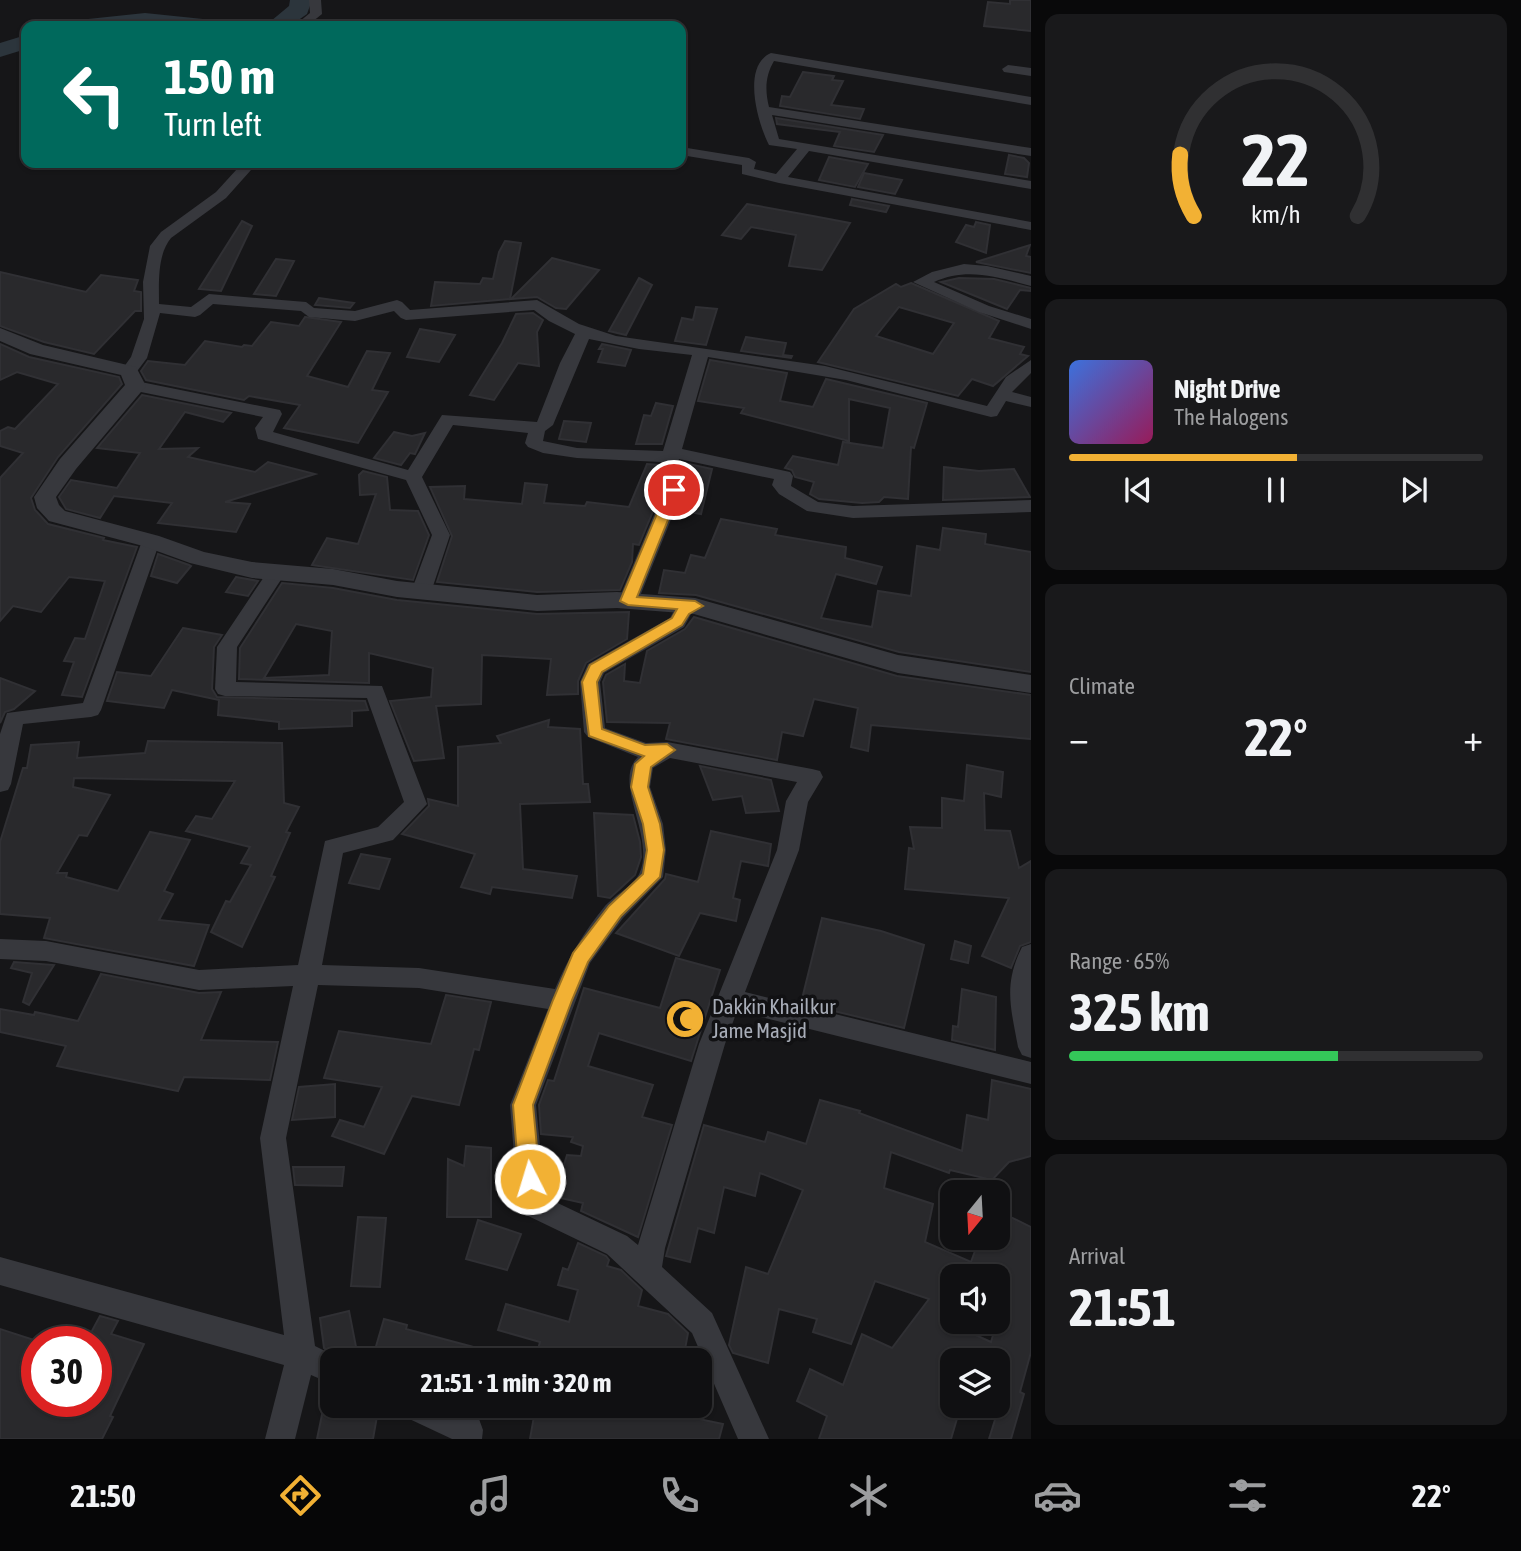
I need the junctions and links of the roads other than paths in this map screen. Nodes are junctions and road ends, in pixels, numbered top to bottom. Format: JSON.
{"nodes":[{"id":1,"x":315,"y":0,"type":"edge"},
{"id":2,"x":307,"y":21,"type":"edge"},
{"id":3,"x":1008,"y":69,"type":"dead end"},
{"id":4,"x":1031,"y":72,"type":"edge"},
{"id":5,"x":1031,"y":101,"type":"edge"},
{"id":6,"x":762,"y":110,"type":"junction"},
{"id":7,"x":806,"y":146,"type":"junction"},
{"id":8,"x":686,"y":152,"type":"edge"},
{"id":9,"x":1031,"y":152,"type":"edge"},
{"id":10,"x":244,"y":168,"type":"edge"},
{"id":11,"x":779,"y":179,"type":"junction"},
{"id":12,"x":1031,"y":185,"type":"edge"},
{"id":13,"x":1031,"y":226,"type":"edge"},
{"id":14,"x":1031,"y":281,"type":"edge"},
{"id":15,"x":151,"y":308,"type":"junction"},
{"id":16,"x":1031,"y":324,"type":"edge"},
{"id":17,"x":584,"y":332,"type":"junction"},
{"id":18,"x":0,"y":334,"type":"edge"},
{"id":19,"x":702,"y":352,"type":"junction"},
{"id":20,"x":1031,"y":365,"type":"edge"},
{"id":21,"x":132,"y":378,"type":"junction"},
{"id":22,"x":1002,"y":395,"type":"junction"},
{"id":23,"x":1031,"y":402,"type":"edge"},
{"id":24,"x":537,"y":429,"type":"junction"},
{"id":25,"x":671,"y":454,"type":"junction"},
{"id":26,"x":413,"y":477,"type":"junction"},
{"id":27,"x":1031,"y":506,"type":"edge"},
{"id":28,"x":151,"y":541,"type":"junction"},
{"id":29,"x":277,"y":572,"type":"junction"},
{"id":30,"x":421,"y":592,"type":"junction"},
{"id":31,"x":628,"y":601,"type":"junction"},
{"id":32,"x":695,"y":606,"type":"junction"},
{"id":33,"x":1031,"y":684,"type":"edge"},
{"id":34,"x":667,"y":750,"type":"junction"},
{"id":35,"x":0,"y":784,"type":"edge"},
{"id":36,"x":0,"y":949,"type":"edge"},
{"id":37,"x":1031,"y":954,"type":"edge"},
{"id":38,"x":308,"y":975,"type":"junction"},
{"id":39,"x":730,"y":999,"type":"junction"},
{"id":40,"x":563,"y":1000,"type":"junction"},
{"id":41,"x":1031,"y":1047,"type":"edge"},
{"id":42,"x":1031,"y":1073,"type":"edge"},
{"id":43,"x":0,"y":1271,"type":"edge"},
{"id":44,"x":646,"y":1272,"type":"junction"},
{"id":45,"x":301,"y":1355,"type":"junction"},
{"id":46,"x":320,"y":1364,"type":"edge"},
{"id":47,"x":442,"y":1418,"type":"edge"},
{"id":48,"x":280,"y":1439,"type":"edge"},
{"id":49,"x":467,"y":1439,"type":"edge"},
{"id":50,"x":754,"y":1439,"type":"edge"}],
"edges":[{"from":1,"to":2,"type":"street"},
{"from":3,"to":4,"type":"street"},
{"from":5,"to":6,"type":"street"},
{"from":6,"to":7,"type":"street"},
{"from":6,"to":9,"type":"street"},
{"from":7,"to":11,"type":"street"},
{"from":7,"to":12,"type":"street"},
{"from":8,"to":11,"type":"street"},
{"from":10,"to":15,"type":"street"},
{"from":11,"to":13,"type":"street"},
{"from":14,"to":16,"type":"street"},
{"from":15,"to":17,"type":"street"},
{"from":15,"to":21,"type":"street"},
{"from":17,"to":19,"type":"street"},
{"from":17,"to":24,"type":"street"},
{"from":18,"to":21,"type":"street"},
{"from":19,"to":22,"type":"street"},
{"from":19,"to":25,"type":"street"},
{"from":20,"to":22,"type":"street"},
{"from":21,"to":26,"type":"street"},
{"from":21,"to":28,"type":"street"},
{"from":22,"to":23,"type":"street"},
{"from":24,"to":25,"type":"street"},
{"from":24,"to":26,"type":"street"},
{"from":25,"to":27,"type":"street"},
{"from":25,"to":31,"type":"street"},
{"from":26,"to":30,"type":"street"},
{"from":28,"to":29,"type":"street"},
{"from":28,"to":35,"type":"street"},
{"from":29,"to":30,"type":"street"},
{"from":29,"to":38,"type":"street"},
{"from":30,"to":31,"type":"street"},
{"from":31,"to":32,"type":"street"},
{"from":32,"to":33,"type":"street"},
{"from":32,"to":34,"type":"street"},
{"from":34,"to":39,"type":"street"},
{"from":34,"to":40,"type":"street"},
{"from":36,"to":38,"type":"street"},
{"from":37,"to":41,"type":"street"},
{"from":38,"to":40,"type":"street"},
{"from":38,"to":45,"type":"street"},
{"from":39,"to":42,"type":"street"},
{"from":39,"to":44,"type":"street"},
{"from":40,"to":44,"type":"street"},
{"from":43,"to":45,"type":"street"},
{"from":44,"to":50,"type":"street"},
{"from":45,"to":46,"type":"street"},
{"from":45,"to":48,"type":"street"},
{"from":47,"to":49,"type":"street"}]}
